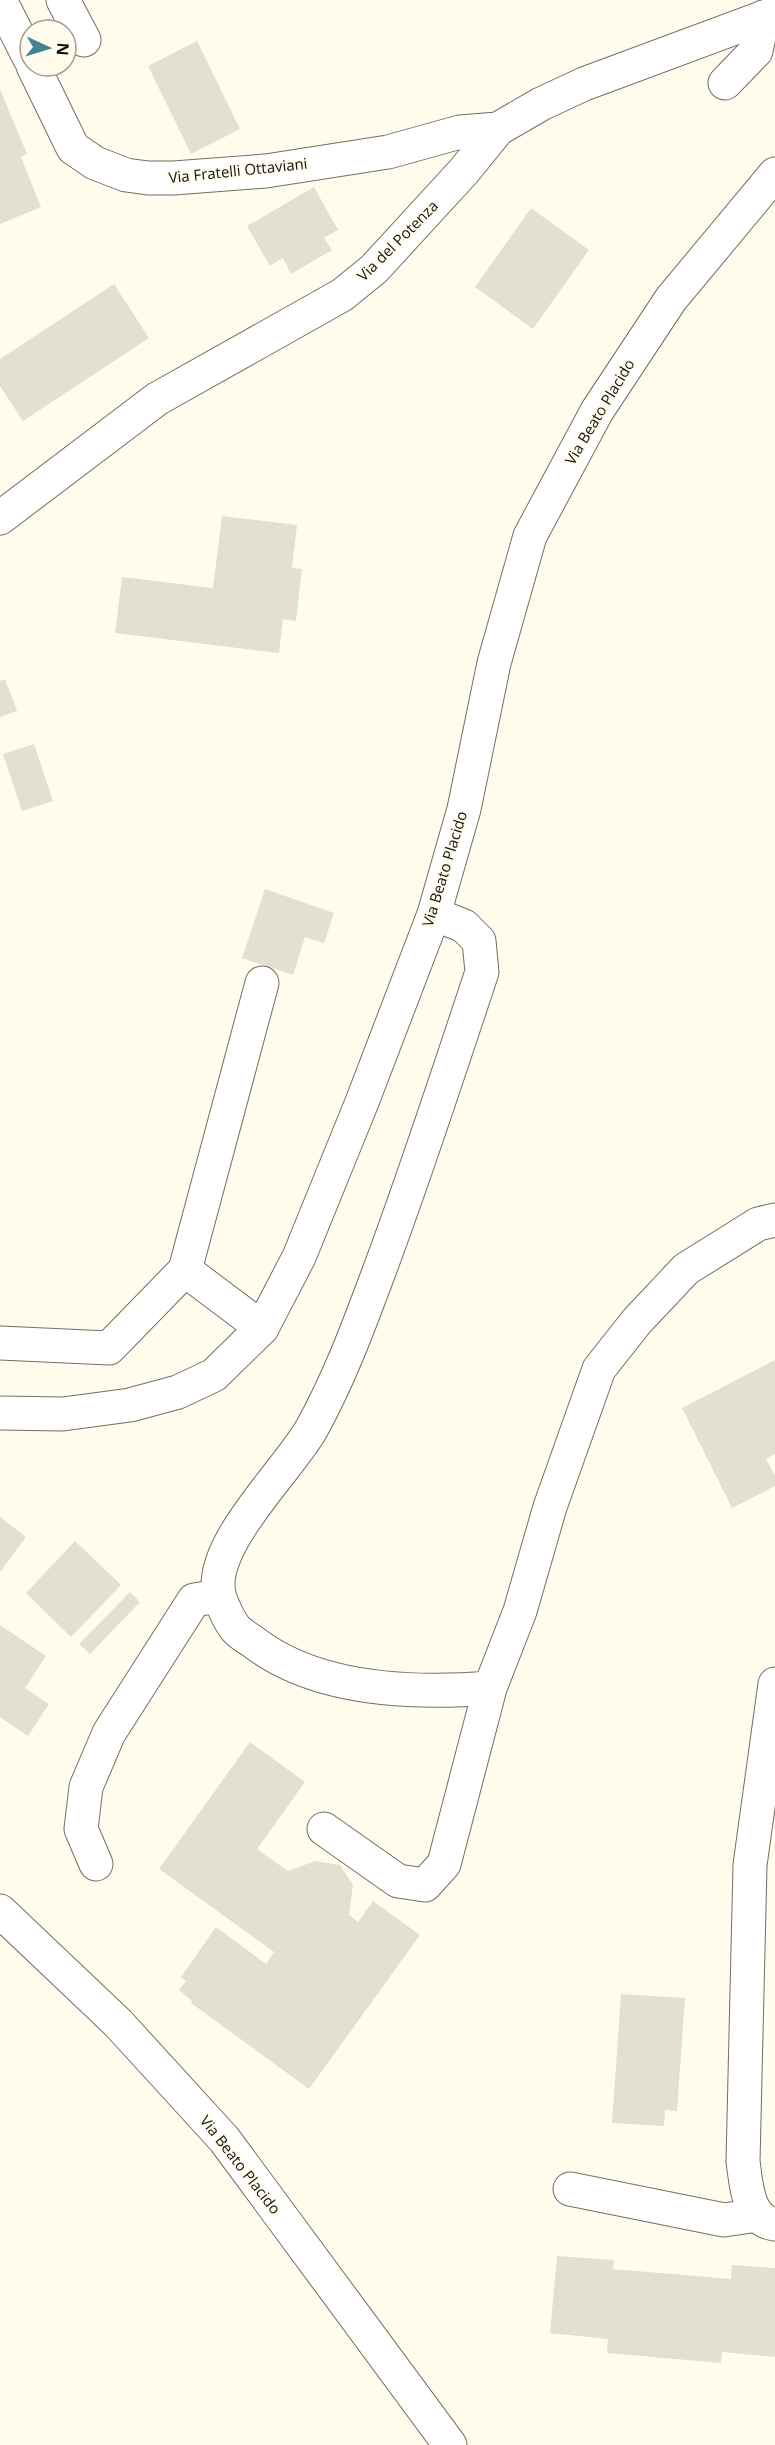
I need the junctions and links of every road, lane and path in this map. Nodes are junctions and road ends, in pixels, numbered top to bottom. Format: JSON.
{"nodes":[{"id":1,"x":0,"y":0,"type":"edge"},
{"id":2,"x":63,"y":0,"type":"edge"},
{"id":3,"x":769,"y":15,"type":"edge"},
{"id":4,"x":18,"y":36,"type":"edge"},
{"id":5,"x":84,"y":40,"type":"dead end"},
{"id":6,"x":39,"y":78,"type":"edge"},
{"id":7,"x":725,"y":83,"type":"dead end"},
{"id":8,"x":498,"y":129,"type":"junction"},
{"id":9,"x":775,"y":174,"type":"edge"},
{"id":10,"x":0,"y":518,"type":"edge"},
{"id":11,"x":434,"y":914,"type":"junction"},
{"id":12,"x":262,"y":983,"type":"dead end"},
{"id":13,"x":775,"y":1220,"type":"edge"},
{"id":14,"x":185,"y":1270,"type":"junction"},
{"id":15,"x":262,"y":1328,"type":"junction"},
{"id":16,"x":0,"y":1343,"type":"edge"},
{"id":17,"x":0,"y":1413,"type":"edge"},
{"id":18,"x":219,"y":1596,"type":"junction"},
{"id":19,"x":775,"y":1684,"type":"edge"},
{"id":20,"x":490,"y":1688,"type":"junction"},
{"id":21,"x":324,"y":1829,"type":"dead end"},
{"id":22,"x":96,"y":1864,"type":"dead end"},
{"id":23,"x":0,"y":1911,"type":"edge"},
{"id":24,"x":570,"y":2189,"type":"dead end"},
{"id":25,"x":767,"y":2220,"type":"edge"},
{"id":26,"x":450,"y":2445,"type":"edge"}],
"edges":[{"from":1,"to":4,"type":"main road"},
{"from":2,"to":5,"type":"main road"},
{"from":3,"to":7,"type":"main road"},
{"from":3,"to":8,"type":"main road","name":"Via del Potenza"},
{"from":6,"to":8,"type":"main road","name":"Via Fratelli Ottaviani"},
{"from":8,"to":10,"type":"main road","name":"Via del Potenza"},
{"from":9,"to":11,"type":"main road","name":"Via Beato Placido"},
{"from":11,"to":15,"type":"main road","name":"Via Beato Placido"},
{"from":11,"to":18,"type":"main road"},
{"from":12,"to":14,"type":"main road"},
{"from":13,"to":20,"type":"main road"},
{"from":14,"to":15,"type":"main road"},
{"from":14,"to":16,"type":"main road"},
{"from":15,"to":17,"type":"main road","name":"Via Beato Placido"},
{"from":18,"to":20,"type":"main road"},
{"from":18,"to":22,"type":"main road"},
{"from":19,"to":25,"type":"main road"},
{"from":20,"to":21,"type":"main road"},
{"from":23,"to":26,"type":"main road","name":"Via Beato Placido"},
{"from":24,"to":25,"type":"main road"}]}
